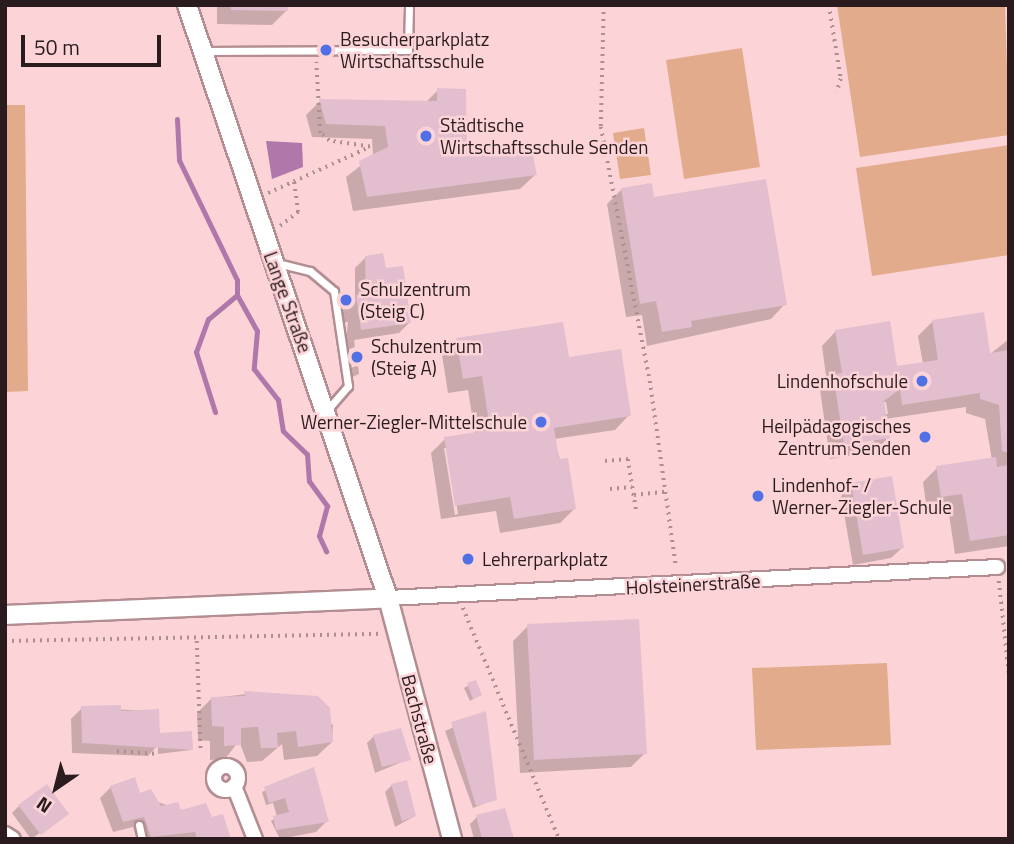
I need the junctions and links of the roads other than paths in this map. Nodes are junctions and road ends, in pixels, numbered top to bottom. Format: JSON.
{"nodes":[{"id":1,"x":187,"y":5,"type":"edge"},
{"id":2,"x":410,"y":5,"type":"edge"},
{"id":3,"x":202,"y":51,"type":"junction"},
{"id":4,"x":273,"y":262,"type":"junction"},
{"id":5,"x":327,"y":410,"type":"junction"},
{"id":6,"x":998,"y":567,"type":"road end"},
{"id":7,"x":388,"y":598,"type":"junction"},
{"id":8,"x":5,"y":615,"type":"edge"},
{"id":9,"x":234,"y":786,"type":"dead end"},
{"id":10,"x":139,"y":825,"type":"dead end"},
{"id":11,"x":5,"y":834,"type":"edge"},
{"id":12,"x":13,"y":839,"type":"edge"},
{"id":13,"x":142,"y":839,"type":"edge"},
{"id":14,"x":255,"y":839,"type":"edge"},
{"id":15,"x":452,"y":839,"type":"edge"}],
"edges":[{"from":1,"to":3,"type":"street","name":"Lange Straße"},
{"from":2,"to":3,"type":"lane"},
{"from":3,"to":4,"type":"street","name":"Lange Straße"},
{"from":4,"to":5,"type":"street","name":"Lange Straße"},
{"from":4,"to":5,"type":"lane"},
{"from":5,"to":7,"type":"street","name":"Lange Straße"},
{"from":6,"to":7,"type":"street","name":"Holsteinerstraße"},
{"from":7,"to":8,"type":"street"},
{"from":7,"to":15,"type":"street","name":"Bachstraße"},
{"from":9,"to":14,"type":"street"},
{"from":10,"to":13,"type":"lane"},
{"from":11,"to":12,"type":"street"}]}
